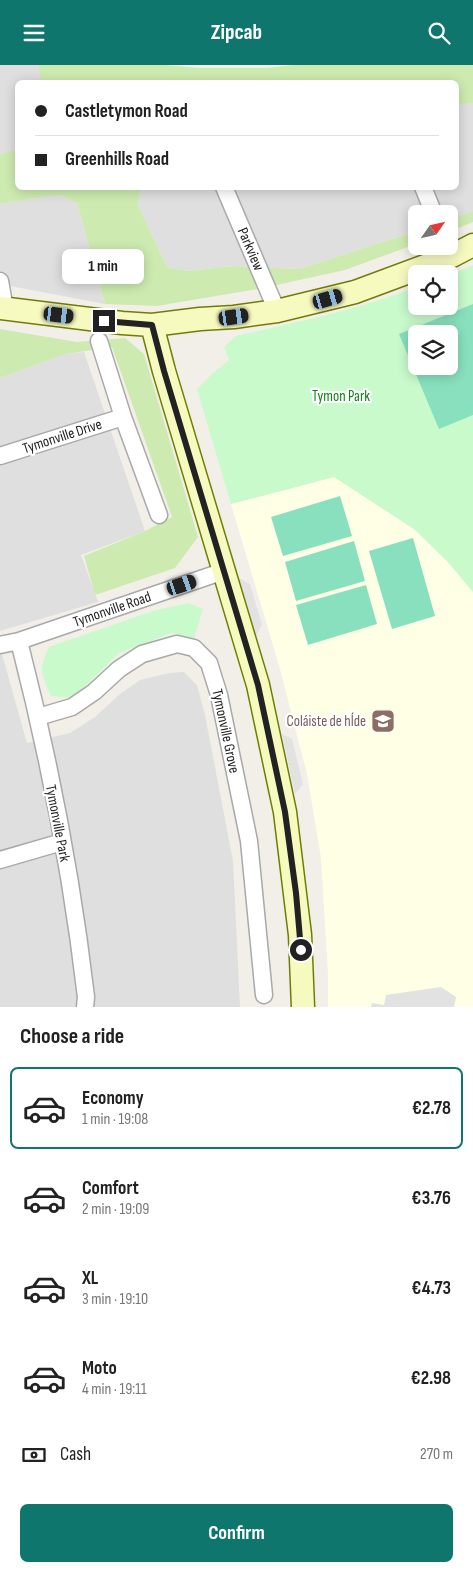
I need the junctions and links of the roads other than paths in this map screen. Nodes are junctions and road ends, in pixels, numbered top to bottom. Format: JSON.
{"nodes":[{"id":1,"x":225,"y":190,"type":"edge"},
{"id":2,"x":424,"y":190,"type":"edge"},
{"id":3,"x":430,"y":205,"type":"edge"},
{"id":4,"x":473,"y":245,"type":"edge"},
{"id":5,"x":458,"y":249,"type":"edge"},
{"id":6,"x":441,"y":255,"type":"edge"},
{"id":7,"x":0,"y":281,"type":"edge"},
{"id":8,"x":2,"y":308,"type":"edge"},
{"id":9,"x":277,"y":311,"type":"junction"},
{"id":10,"x":152,"y":325,"type":"junction"},
{"id":11,"x":99,"y":341,"type":"dead end"},
{"id":12,"x":123,"y":417,"type":"junction"},
{"id":13,"x":0,"y":456,"type":"edge"},
{"id":14,"x":159,"y":515,"type":"dead end"},
{"id":15,"x":224,"y":571,"type":"junction"},
{"id":16,"x":19,"y":641,"type":"junction"},
{"id":17,"x":0,"y":645,"type":"edge"},
{"id":18,"x":38,"y":717,"type":"junction"},
{"id":19,"x":62,"y":842,"type":"junction"},
{"id":20,"x":0,"y":860,"type":"edge"},
{"id":21,"x":264,"y":995,"type":"dead end"},
{"id":22,"x":85,"y":1007,"type":"edge"},
{"id":23,"x":303,"y":1007,"type":"edge"}],
"edges":[{"from":1,"to":9,"type":"street","name":"Parkview"},
{"from":2,"to":3,"type":"street"},
{"from":4,"to":5,"type":"street"},
{"from":6,"to":9,"type":"street"},
{"from":7,"to":8,"type":"street"},
{"from":8,"to":10,"type":"street"},
{"from":9,"to":10,"type":"street"},
{"from":10,"to":15,"type":"street"},
{"from":11,"to":12,"type":"street"},
{"from":12,"to":13,"type":"street","name":"Tymonville Drive"},
{"from":12,"to":14,"type":"street"},
{"from":15,"to":16,"type":"street","name":"Tymonville Road"},
{"from":15,"to":23,"type":"street"},
{"from":16,"to":17,"type":"street","name":"Tymonville Road"},
{"from":16,"to":18,"type":"street","name":"Tymonville Park"},
{"from":18,"to":19,"type":"street","name":"Tymonville Park"},
{"from":18,"to":21,"type":"street","name":"Tymonville Grove"},
{"from":19,"to":20,"type":"street"},
{"from":19,"to":22,"type":"street","name":"Tymonville Park"}]}
